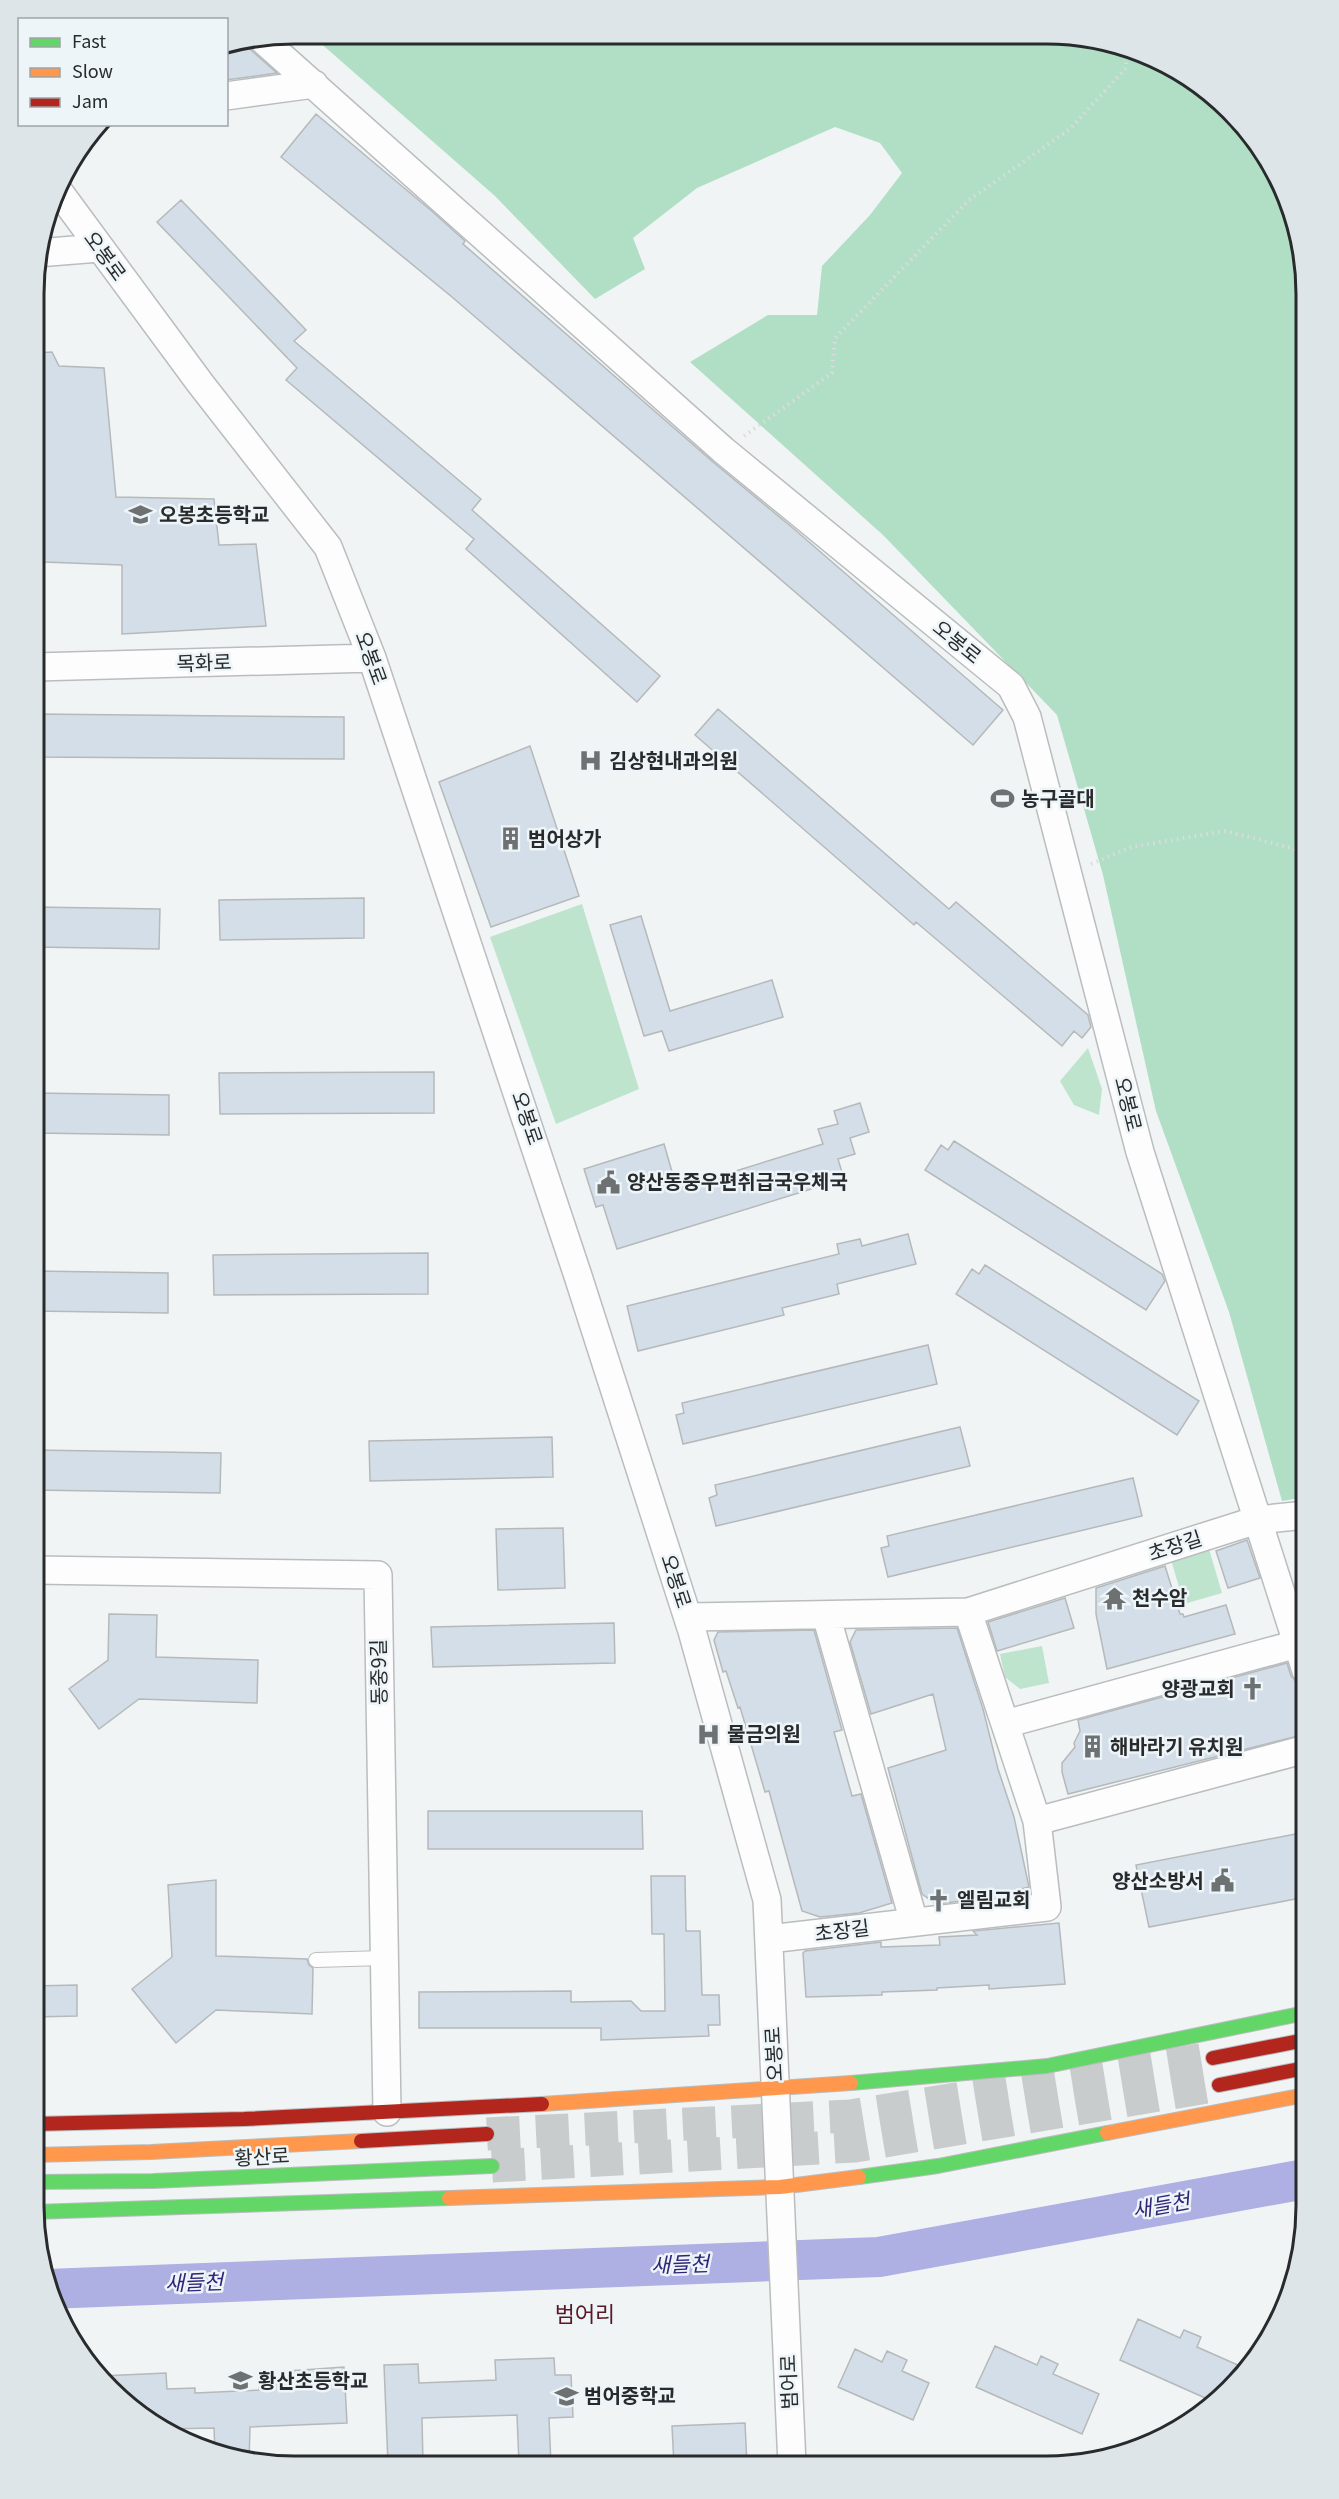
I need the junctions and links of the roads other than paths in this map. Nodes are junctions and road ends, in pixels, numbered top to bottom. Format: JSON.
{"nodes":[{"id":1,"x":269,"y":45,"type":"edge"},
{"id":2,"x":314,"y":84,"type":"junction"},
{"id":3,"x":228,"y":96,"type":"edge"},
{"id":4,"x":63,"y":198,"type":"edge"},
{"id":5,"x":99,"y":248,"type":"junction"},
{"id":6,"x":47,"y":252,"type":"edge"},
{"id":7,"x":372,"y":658,"type":"junction"},
{"id":8,"x":44,"y":668,"type":"edge"},
{"id":9,"x":1296,"y":1516,"type":"edge"},
{"id":10,"x":1257,"y":1520,"type":"junction"},
{"id":11,"x":44,"y":1570,"type":"edge"},
{"id":12,"x":968,"y":1612,"type":"junction"},
{"id":13,"x":826,"y":1616,"type":"junction"},
{"id":14,"x":688,"y":1617,"type":"junction"},
{"id":15,"x":1296,"y":1641,"type":"edge"},
{"id":16,"x":1296,"y":1644,"type":"edge"},
{"id":17,"x":1005,"y":1724,"type":"junction"},
{"id":18,"x":1296,"y":1752,"type":"edge"},
{"id":19,"x":1037,"y":1821,"type":"junction"},
{"id":20,"x":914,"y":1922,"type":"junction"},
{"id":21,"x":769,"y":1940,"type":"junction"},
{"id":22,"x":384,"y":1958,"type":"junction"},
{"id":23,"x":316,"y":1960,"type":"dead end"},
{"id":24,"x":1296,"y":2015,"type":"edge"},
{"id":25,"x":1296,"y":2042,"type":"edge"},
{"id":26,"x":1213,"y":2058,"type":"tunnel mouth"},
{"id":27,"x":1296,"y":2070,"type":"edge"},
{"id":28,"x":1219,"y":2085,"type":"tunnel mouth"},
{"id":29,"x":776,"y":2089,"type":"junction"},
{"id":30,"x":1296,"y":2097,"type":"edge"},
{"id":31,"x":387,"y":2112,"type":"junction"},
{"id":32,"x":44,"y":2124,"type":"edge"},
{"id":33,"x":487,"y":2134,"type":"tunnel mouth"},
{"id":34,"x":44,"y":2155,"type":"edge"},
{"id":35,"x":492,"y":2166,"type":"tunnel mouth"},
{"id":36,"x":44,"y":2182,"type":"edge"},
{"id":37,"x":780,"y":2187,"type":"junction"},
{"id":38,"x":44,"y":2212,"type":"edge"},
{"id":39,"x":792,"y":2456,"type":"edge"}],
"edges":[{"from":1,"to":2,"type":"street","name":"오봉로"},
{"from":2,"to":3,"type":"street"},
{"from":2,"to":10,"type":"street","name":"오봉로"},
{"from":4,"to":5,"type":"street","name":"오봉로"},
{"from":5,"to":6,"type":"street"},
{"from":5,"to":7,"type":"street","name":"오봉로"},
{"from":7,"to":8,"type":"street","name":"목화로"},
{"from":7,"to":14,"type":"street","name":"오봉로"},
{"from":9,"to":10,"type":"street","name":"초장길"},
{"from":10,"to":12,"type":"street","name":"초장길"},
{"from":10,"to":15,"type":"street"},
{"from":11,"to":22,"type":"street","name":"동중9길"},
{"from":12,"to":13,"type":"street","name":"초장길"},
{"from":12,"to":17,"type":"street","name":"초장길"},
{"from":13,"to":14,"type":"street","name":"초장길"},
{"from":13,"to":20,"type":"street"},
{"from":14,"to":21,"type":"street","name":"오봉로"},
{"from":16,"to":17,"type":"street"},
{"from":17,"to":19,"type":"street","name":"초장길"},
{"from":18,"to":19,"type":"street"},
{"from":19,"to":20,"type":"street","name":"초장길"},
{"from":20,"to":21,"type":"street","name":"초장길"},
{"from":21,"to":29,"type":"street","name":"오봉로"},
{"from":22,"to":23,"type":"lane"},
{"from":22,"to":31,"type":"street","name":"동중9길"},
{"from":24,"to":29,"type":"main road"},
{"from":25,"to":26,"type":"main road"},
{"from":27,"to":28,"type":"main road"},
{"from":29,"to":31,"type":"main road"},
{"from":29,"to":37,"type":"street","name":"오봉로"},
{"from":30,"to":37,"type":"main road"},
{"from":31,"to":32,"type":"main road"},
{"from":33,"to":34,"type":"main road","name":"황산로"},
{"from":35,"to":36,"type":"main road","name":"황산로"},
{"from":37,"to":38,"type":"main road"},
{"from":37,"to":39,"type":"street","name":"범어로"}]}
